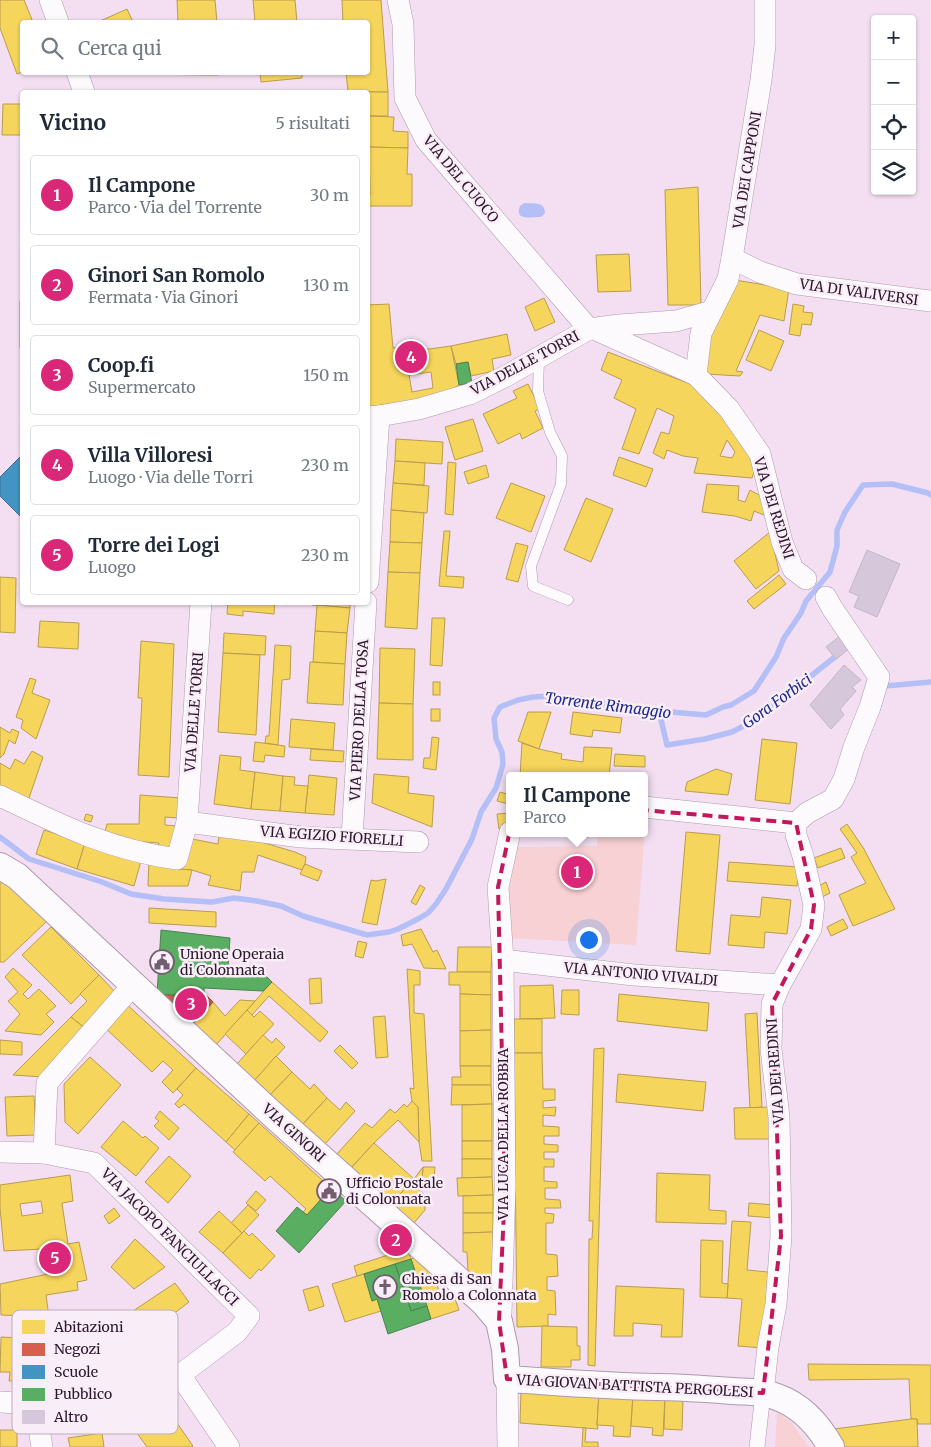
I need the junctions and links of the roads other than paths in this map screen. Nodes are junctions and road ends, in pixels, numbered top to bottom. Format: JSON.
{"nodes":[{"id":1,"x":50,"y":0,"type":"edge"},
{"id":2,"x":398,"y":0,"type":"edge"},
{"id":3,"x":765,"y":0,"type":"edge"},
{"id":4,"x":57,"y":20,"type":"edge"},
{"id":5,"x":78,"y":75,"type":"edge"},
{"id":6,"x":83,"y":90,"type":"edge"},
{"id":7,"x":732,"y":258,"type":"junction"},
{"id":8,"x":931,"y":301,"type":"edge"},
{"id":9,"x":712,"y":312,"type":"junction"},
{"id":10,"x":591,"y":329,"type":"junction"},
{"id":11,"x":539,"y":357,"type":"junction"},
{"id":12,"x":696,"y":376,"type":"junction"},
{"id":13,"x":373,"y":417,"type":"edge"},
{"id":14,"x":370,"y":516,"type":"edge"},
{"id":15,"x":806,"y":579,"type":"dead end"},
{"id":16,"x":826,"y":597,"type":"dead end"},
{"id":17,"x":568,"y":600,"type":"dead end"},
{"id":18,"x":201,"y":605,"type":"edge"},
{"id":19,"x":366,"y":605,"type":"edge"},
{"id":20,"x":0,"y":796,"type":"edge"},
{"id":21,"x":648,"y":807,"type":"edge"},
{"id":22,"x":188,"y":822,"type":"junction"},
{"id":23,"x":796,"y":823,"type":"junction"},
{"id":24,"x":509,"y":837,"type":"edge"},
{"id":25,"x":352,"y":838,"type":"junction"},
{"id":26,"x":418,"y":842,"type":"dead end"},
{"id":27,"x":8,"y":871,"type":"edge"},
{"id":28,"x":503,"y":960,"type":"junction"},
{"id":29,"x":133,"y":985,"type":"junction"},
{"id":30,"x":780,"y":985,"type":"junction"},
{"id":31,"x":0,"y":1152,"type":"edge"},
{"id":32,"x":44,"y":1153,"type":"junction"},
{"id":33,"x":499,"y":1321,"type":"junction"},
{"id":34,"x":180,"y":1375,"type":"joint"},
{"id":35,"x":507,"y":1379,"type":"junction"},
{"id":36,"x":763,"y":1393,"type":"junction"},
{"id":37,"x":40,"y":1434,"type":"edge"},
{"id":38,"x":42,"y":1447,"type":"edge"},
{"id":39,"x":229,"y":1447,"type":"edge"},
{"id":40,"x":508,"y":1447,"type":"edge"},
{"id":41,"x":757,"y":1447,"type":"edge"},
{"id":42,"x":831,"y":1447,"type":"edge"}],
"edges":[{"from":1,"to":4,"type":"street"},
{"from":2,"to":10,"type":"street","name":"VIA DEL CUOCO"},
{"from":3,"to":7,"type":"street","name":"VIA DEI CAPPONI"},
{"from":5,"to":6,"type":"street"},
{"from":7,"to":8,"type":"street","name":"VIA DI VALIVERSI"},
{"from":7,"to":9,"type":"street","name":"VIA DEI CAPPONI"},
{"from":9,"to":10,"type":"street","name":"VIA DELLE TORRI"},
{"from":9,"to":12,"type":"street","name":"VIA DEI CAPPONI"},
{"from":10,"to":11,"type":"street","name":"VIA DELLE TORRI"},
{"from":10,"to":12,"type":"street","name":"VIA DELLE TORRI"},
{"from":11,"to":13,"type":"street","name":"VIA DELLE TORRI"},
{"from":11,"to":17,"type":"lane"},
{"from":12,"to":15,"type":"street","name":"VIA DEI REDINI"},
{"from":13,"to":14,"type":"street"},
{"from":16,"to":23,"type":"street"},
{"from":18,"to":22,"type":"street","name":"VIA DELLE TORRI"},
{"from":19,"to":25,"type":"street","name":"VIA PIERO DELLA TOSA"},
{"from":20,"to":22,"type":"street","name":"VIA DELLE TORRI"},
{"from":21,"to":23,"type":"street"},
{"from":22,"to":25,"type":"street","name":"VIA EGIZIO FIORELLI"},
{"from":23,"to":30,"type":"street","name":"VIA DEI REDINI"},
{"from":24,"to":28,"type":"street","name":"VIA LUCA DELLA ROBBIA"},
{"from":25,"to":26,"type":"street","name":"VIA EGIZIO FIORELLI"},
{"from":27,"to":29,"type":"street","name":"VIA GINORI"},
{"from":28,"to":30,"type":"street","name":"VIA ANTONIO VIVALDI"},
{"from":28,"to":33,"type":"street","name":"VIA LUCA DELLA ROBBIA"},
{"from":29,"to":32,"type":"street"},
{"from":29,"to":33,"type":"street","name":"VIA GINORI"},
{"from":30,"to":36,"type":"street","name":"VIA DEI REDINI"},
{"from":31,"to":32,"type":"street","name":"VIA JACOPO FANCIULLACCI"},
{"from":32,"to":34,"type":"street","name":"VIA JACOPO FANCIULLACCI"},
{"from":33,"to":35,"type":"street","name":"VIA LUCA DELLA ROBBIA"},
{"from":34,"to":39,"type":"street"},
{"from":35,"to":36,"type":"street","name":"VIA GIOVAN BATTISTA PERGOLESI"},
{"from":35,"to":40,"type":"street"},
{"from":36,"to":41,"type":"street"},
{"from":36,"to":42,"type":"street","name":"VIA GIOVAN BATTISTA PERGOLESI"},
{"from":37,"to":38,"type":"street"}]}
